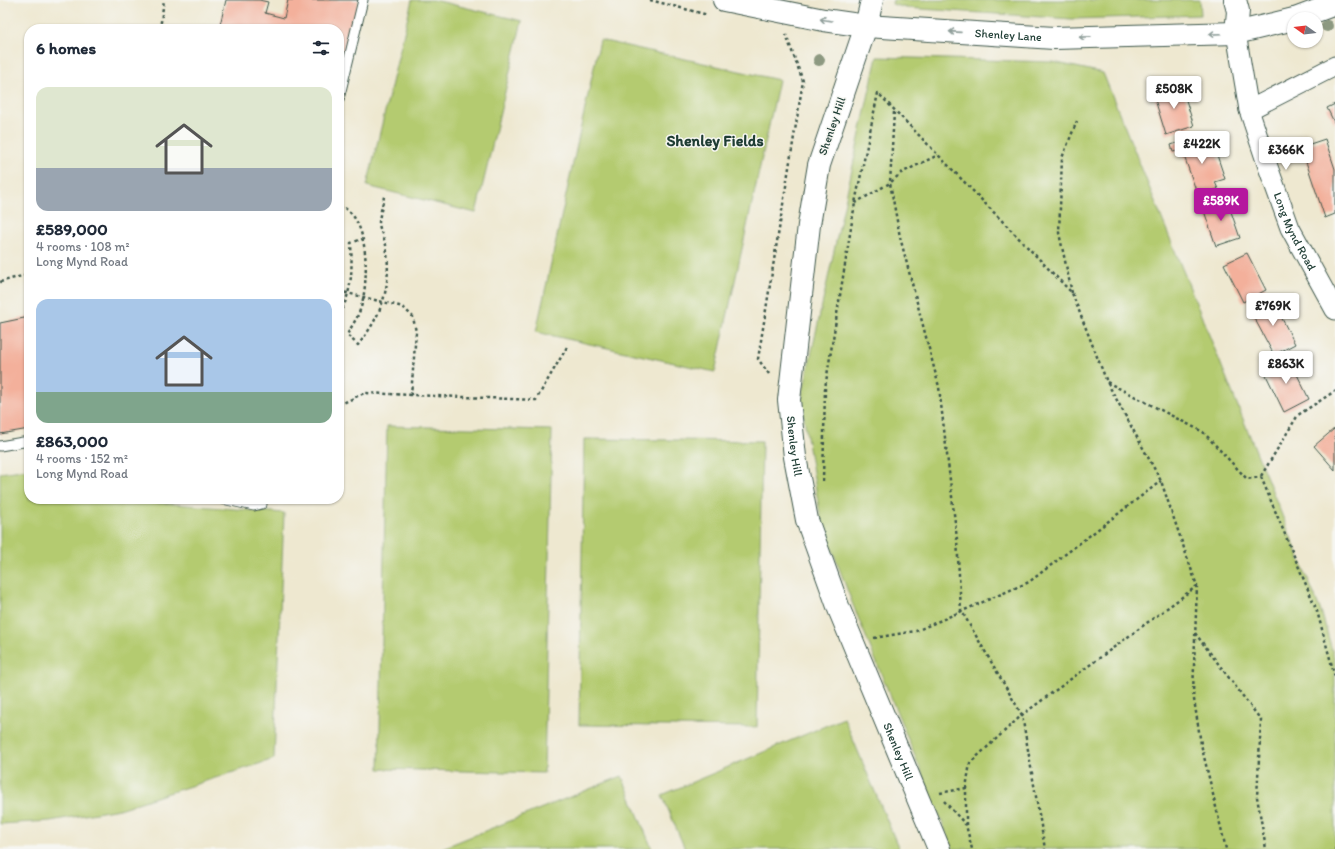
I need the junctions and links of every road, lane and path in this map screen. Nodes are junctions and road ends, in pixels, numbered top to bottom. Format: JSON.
{"nodes":[{"id":1,"x":164,"y":0,"type":"edge"},
{"id":2,"x":363,"y":0,"type":"edge"},
{"id":3,"x":724,"y":0,"type":"edge"},
{"id":4,"x":872,"y":0,"type":"edge"},
{"id":5,"x":1235,"y":0,"type":"edge"},
{"id":6,"x":1335,"y":4,"type":"edge"},
{"id":7,"x":1313,"y":12,"type":"edge"},
{"id":8,"x":1287,"y":21,"type":"edge"},
{"id":9,"x":161,"y":24,"type":"edge"},
{"id":10,"x":866,"y":26,"type":"junction"},
{"id":11,"x":792,"y":33,"type":"dead end"},
{"id":12,"x":1236,"y":33,"type":"junction"},
{"id":13,"x":1335,"y":66,"type":"edge"},
{"id":14,"x":344,"y":79,"type":"edge"},
{"id":15,"x":1249,"y":110,"type":"junction"},
{"id":16,"x":894,"y":112,"type":"junction"},
{"id":17,"x":1078,"y":121,"type":"dead end"},
{"id":18,"x":938,"y":155,"type":"junction"},
{"id":19,"x":890,"y":183,"type":"junction"},
{"id":20,"x":384,"y":196,"type":"dead end"},
{"id":21,"x":855,"y":203,"type":"junction"},
{"id":22,"x":344,"y":207,"type":"edge"},
{"id":23,"x":362,"y":239,"type":"junction"},
{"id":24,"x":24,"y":275,"type":"edge"},
{"id":25,"x":0,"y":282,"type":"edge"},
{"id":26,"x":344,"y":292,"type":"edge"},
{"id":27,"x":348,"y":293,"type":"junction"},
{"id":28,"x":1072,"y":293,"type":"junction"},
{"id":29,"x":362,"y":297,"type":"junction"},
{"id":30,"x":344,"y":302,"type":"edge"},
{"id":31,"x":384,"y":302,"type":"junction"},
{"id":32,"x":1335,"y":310,"type":"edge"},
{"id":33,"x":567,"y":347,"type":"dead end"},
{"id":34,"x":1107,"y":382,"type":"junction"},
{"id":35,"x":1335,"y":391,"type":"edge"},
{"id":36,"x":411,"y":395,"type":"junction"},
{"id":37,"x":789,"y":400,"type":"junction"},
{"id":38,"x":344,"y":403,"type":"edge"},
{"id":39,"x":24,"y":442,"type":"edge"},
{"id":40,"x":0,"y":446,"type":"edge"},
{"id":41,"x":1261,"y":477,"type":"junction"},
{"id":42,"x":1161,"y":481,"type":"junction"},
{"id":43,"x":823,"y":489,"type":"dead end"},
{"id":44,"x":245,"y":504,"type":"edge"},
{"id":45,"x":262,"y":504,"type":"edge"},
{"id":46,"x":1198,"y":586,"type":"junction"},
{"id":47,"x":961,"y":610,"type":"junction"},
{"id":48,"x":1195,"y":633,"type":"junction"},
{"id":49,"x":869,"y":638,"type":"dead end"},
{"id":50,"x":1335,"y":677,"type":"edge"},
{"id":51,"x":1022,"y":715,"type":"junction"},
{"id":52,"x":966,"y":788,"type":"junction"},
{"id":53,"x":966,"y":825,"type":"junction"},
{"id":54,"x":939,"y":849,"type":"edge"},
{"id":55,"x":972,"y":849,"type":"edge"},
{"id":56,"x":1045,"y":849,"type":"edge"},
{"id":57,"x":1226,"y":849,"type":"edge"},
{"id":58,"x":1266,"y":849,"type":"edge"}],
"edges":[{"from":1,"to":9,"type":"path"},
{"from":2,"to":14,"type":"lane"},
{"from":10,"to":3,"type":"street","name":"Shenley Lane","one_way":true},
{"from":4,"to":10,"type":"street","name":"Shenley Hill"},
{"from":5,"to":12,"type":"street"},
{"from":6,"to":7,"type":"street","name":"Shenley Lane"},
{"from":8,"to":12,"type":"street","name":"Shenley Lane"},
{"from":12,"to":10,"type":"street","name":"Shenley Lane","one_way":true},
{"from":10,"to":37,"type":"street","name":"Shenley Hill"},
{"from":11,"to":37,"type":"path"},
{"from":12,"to":15,"type":"street","name":"Long Mynd Road"},
{"from":13,"to":15,"type":"street"},
{"from":15,"to":32,"type":"street","name":"Long Mynd Road"},
{"from":16,"to":18,"type":"path"},
{"from":16,"to":19,"type":"path"},
{"from":16,"to":21,"type":"path"},
{"from":17,"to":28,"type":"path"},
{"from":18,"to":19,"type":"path"},
{"from":18,"to":28,"type":"path"},
{"from":19,"to":21,"type":"path"},
{"from":19,"to":47,"type":"path"},
{"from":20,"to":31,"type":"path"},
{"from":21,"to":43,"type":"path"},
{"from":22,"to":23,"type":"path"},
{"from":23,"to":27,"type":"path"},
{"from":23,"to":29,"type":"path"},
{"from":24,"to":25,"type":"path"},
{"from":26,"to":27,"type":"path"},
{"from":27,"to":29,"type":"path"},
{"from":27,"to":30,"type":"path"},
{"from":28,"to":34,"type":"path"},
{"from":29,"to":31,"type":"path"},
{"from":29,"to":31,"type":"path"},
{"from":31,"to":36,"type":"path"},
{"from":33,"to":36,"type":"path"},
{"from":34,"to":41,"type":"path"},
{"from":34,"to":42,"type":"path"},
{"from":35,"to":41,"type":"path"},
{"from":36,"to":38,"type":"path"},
{"from":37,"to":54,"type":"street","name":"Shenley Hill"},
{"from":39,"to":40,"type":"lane"},
{"from":41,"to":50,"type":"path"},
{"from":42,"to":46,"type":"path"},
{"from":42,"to":47,"type":"path"},
{"from":44,"to":45,"type":"lane"},
{"from":46,"to":48,"type":"path"},
{"from":46,"to":51,"type":"path"},
{"from":47,"to":49,"type":"path"},
{"from":47,"to":51,"type":"path"},
{"from":48,"to":57,"type":"path"},
{"from":48,"to":58,"type":"path"},
{"from":51,"to":52,"type":"path"},
{"from":51,"to":56,"type":"path"},
{"from":52,"to":53,"type":"path"},
{"from":52,"to":53,"type":"path"},
{"from":53,"to":55,"type":"path"}]}
